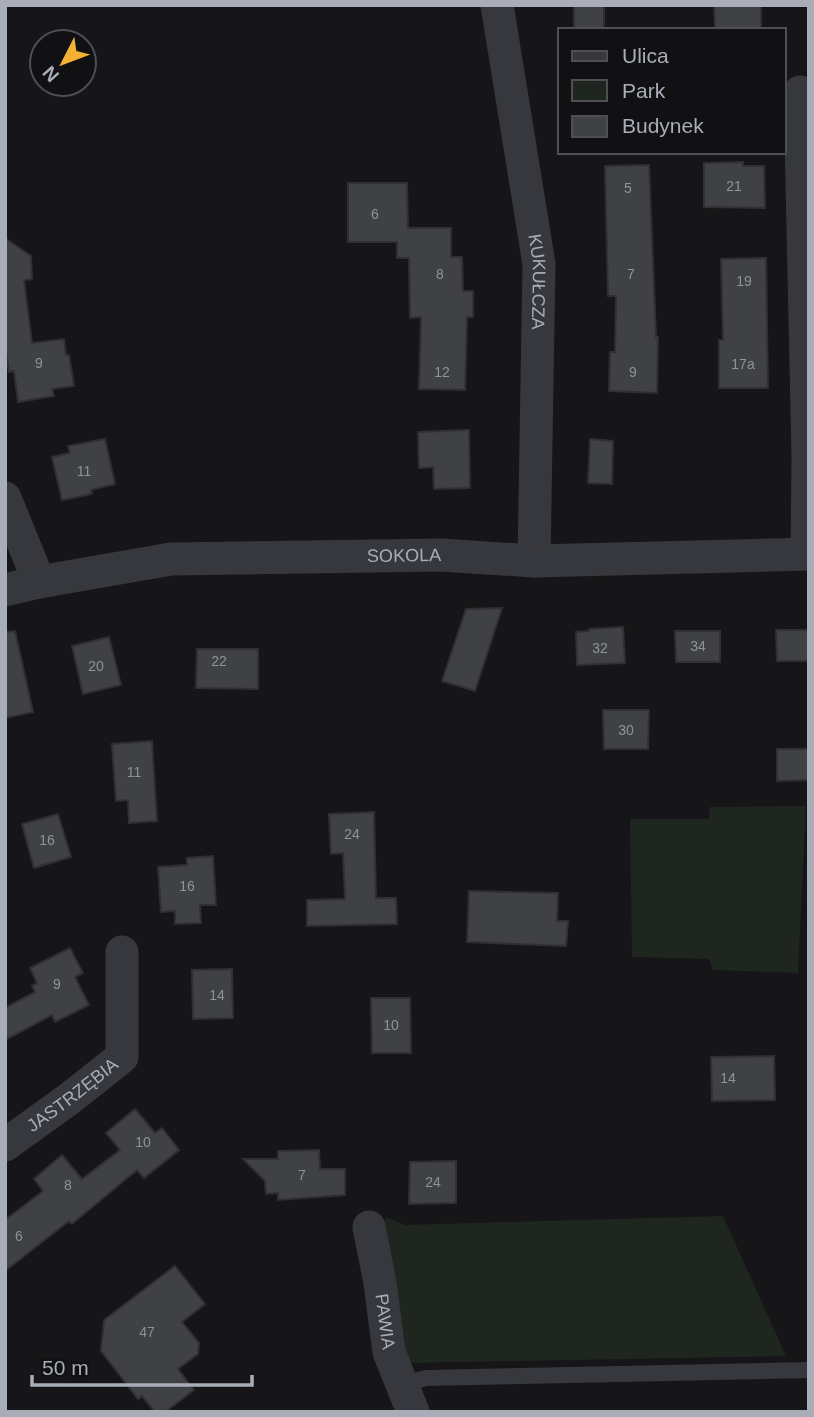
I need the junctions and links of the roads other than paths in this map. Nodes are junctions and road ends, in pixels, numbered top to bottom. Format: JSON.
{"nodes":[{"id":1,"x":497,"y":5,"type":"edge"},
{"id":2,"x":800,"y":92,"type":"dead end"},
{"id":3,"x":5,"y":498,"type":"edge"},
{"id":4,"x":808,"y":554,"type":"edge"},
{"id":5,"x":534,"y":561,"type":"junction"},
{"id":6,"x":39,"y":582,"type":"junction"},
{"id":7,"x":5,"y":590,"type":"edge"},
{"id":8,"x":122,"y":952,"type":"dead end"},
{"id":9,"x":5,"y":1144,"type":"edge"},
{"id":10,"x":369,"y":1227,"type":"dead end"},
{"id":11,"x":809,"y":1370,"type":"edge"},
{"id":12,"x":407,"y":1398,"type":"edge"}],
"edges":[{"from":1,"to":5,"type":"street","name":"KUKUŁCZA"},
{"from":2,"to":4,"type":"street","name":"SOKOLA"},
{"from":3,"to":6,"type":"street"},
{"from":4,"to":5,"type":"street","name":"SOKOLA"},
{"from":5,"to":6,"type":"street","name":"SOKOLA"},
{"from":6,"to":7,"type":"street","name":"SOKOLA"},
{"from":8,"to":9,"type":"street","name":"JASTRZĘBIA"},
{"from":10,"to":12,"type":"street","name":"PAWIA"},
{"from":11,"to":12,"type":"lane"}]}
